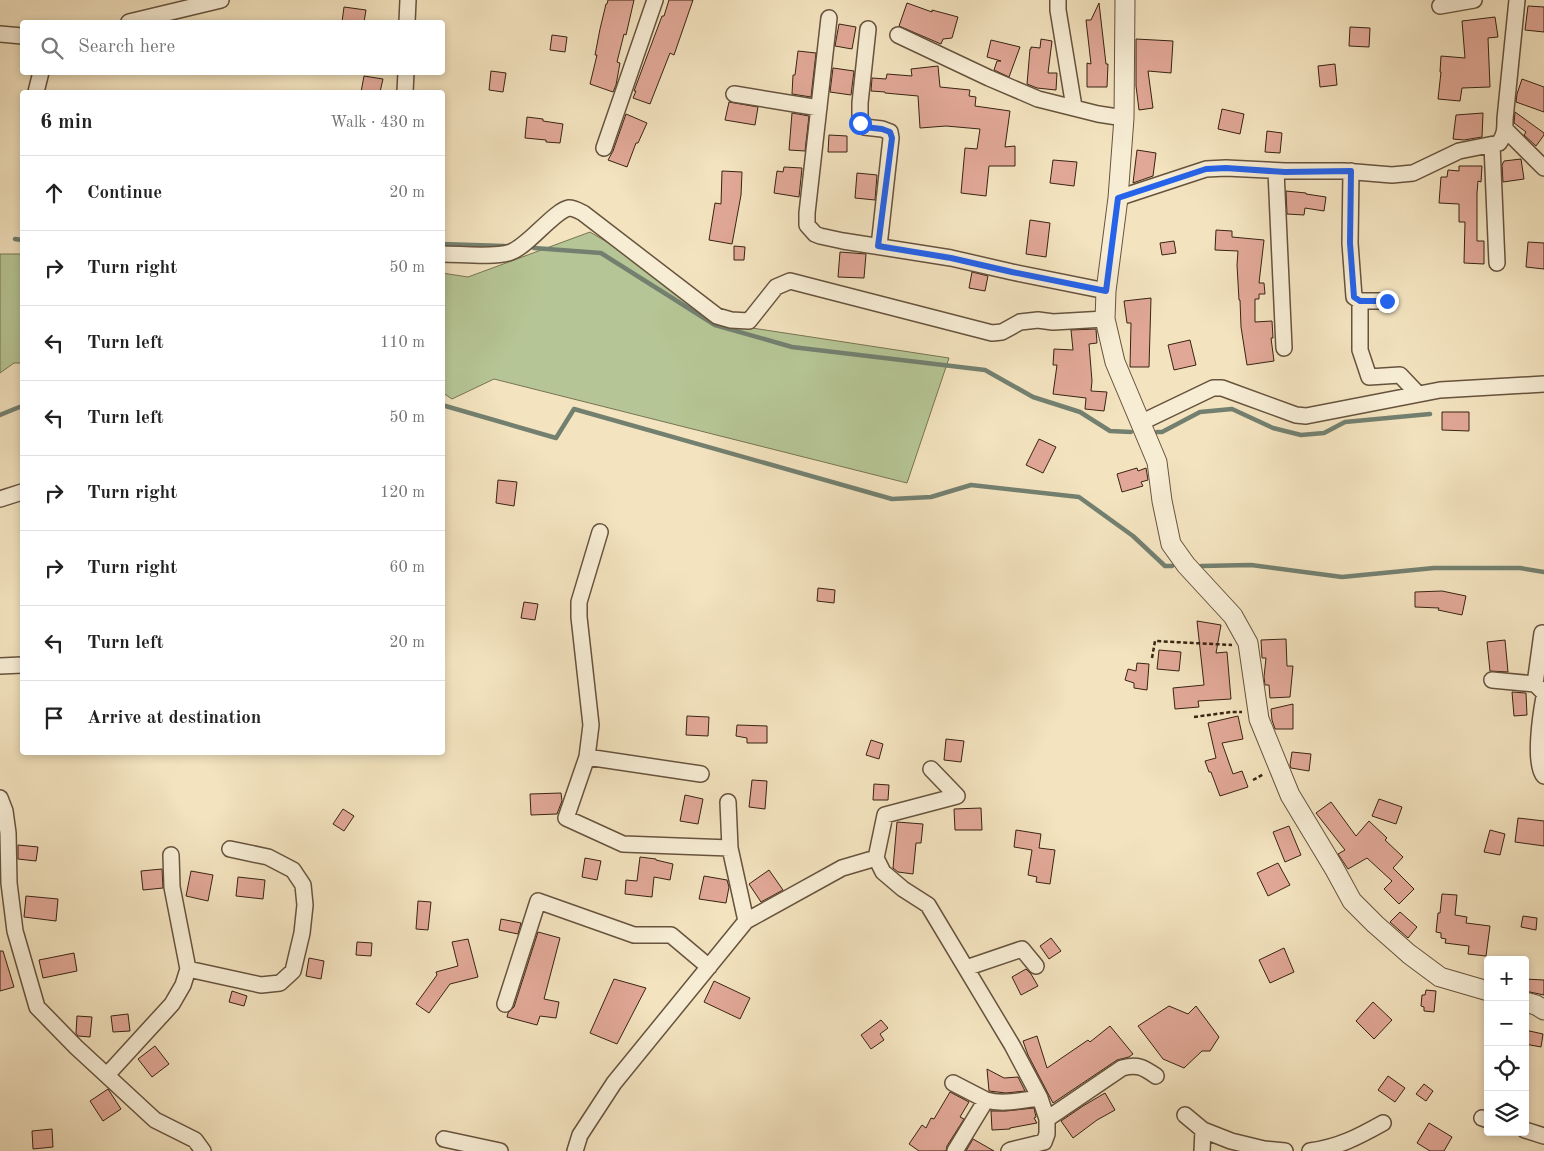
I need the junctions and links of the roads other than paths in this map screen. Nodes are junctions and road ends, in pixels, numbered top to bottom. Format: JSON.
{"nodes":[{"id":1,"x":221,"y":0,"type":"edge"},
{"id":2,"x":408,"y":0,"type":"edge"},
{"id":3,"x":655,"y":0,"type":"edge"},
{"id":4,"x":1058,"y":0,"type":"edge"},
{"id":5,"x":1125,"y":0,"type":"edge"},
{"id":6,"x":1474,"y":0,"type":"edge"},
{"id":7,"x":1517,"y":0,"type":"edge"},
{"id":8,"x":1440,"y":6,"type":"dead end"},
{"id":9,"x":829,"y":18,"type":"dead end"},
{"id":10,"x":137,"y":20,"type":"edge"},
{"id":11,"x":407,"y":20,"type":"edge"},
{"id":12,"x":868,"y":29,"type":"dead end"},
{"id":13,"x":0,"y":34,"type":"edge"},
{"id":14,"x":898,"y":35,"type":"dead end"},
{"id":15,"x":20,"y":36,"type":"edge"},
{"id":16,"x":40,"y":75,"type":"edge"},
{"id":17,"x":406,"y":75,"type":"edge"},
{"id":18,"x":36,"y":90,"type":"edge"},
{"id":19,"x":405,"y":90,"type":"edge"},
{"id":20,"x":734,"y":94,"type":"dead end"},
{"id":21,"x":1074,"y":107,"type":"junction"},
{"id":22,"x":819,"y":108,"type":"junction"},
{"id":23,"x":1124,"y":118,"type":"junction"},
{"id":24,"x":1505,"y":129,"type":"junction"},
{"id":25,"x":1492,"y":145,"type":"junction"},
{"id":26,"x":604,"y":148,"type":"dead end"},
{"id":27,"x":1544,"y":168,"type":"edge"},
{"id":28,"x":1276,"y":171,"type":"junction"},
{"id":29,"x":1351,"y":171,"type":"junction"},
{"id":30,"x":1118,"y":198,"type":"junction"},
{"id":31,"x":878,"y":246,"type":"junction"},
{"id":32,"x":445,"y":254,"type":"edge"},
{"id":33,"x":1497,"y":263,"type":"dead end"},
{"id":34,"x":1106,"y":291,"type":"junction"},
{"id":35,"x":1360,"y":301,"type":"junction"},
{"id":36,"x":1387,"y":301,"type":"dead end"},
{"id":37,"x":1105,"y":319,"type":"junction"},
{"id":38,"x":1284,"y":348,"type":"dead end"},
{"id":39,"x":1544,"y":384,"type":"edge"},
{"id":40,"x":1418,"y":394,"type":"junction"},
{"id":41,"x":1140,"y":423,"type":"junction"},
{"id":42,"x":20,"y":493,"type":"edge"},
{"id":43,"x":0,"y":499,"type":"edge"},
{"id":44,"x":600,"y":532,"type":"dead end"},
{"id":45,"x":1542,"y":633,"type":"dead end"},
{"id":46,"x":20,"y":665,"type":"edge"},
{"id":47,"x":0,"y":666,"type":"edge"},
{"id":48,"x":1492,"y":680,"type":"dead end"},
{"id":49,"x":1541,"y":691,"type":"edge"},
{"id":50,"x":587,"y":757,"type":"junction"},
{"id":51,"x":931,"y":769,"type":"dead end"},
{"id":52,"x":701,"y":774,"type":"dead end"},
{"id":53,"x":1544,"y":776,"type":"edge"},
{"id":54,"x":0,"y":798,"type":"edge"},
{"id":55,"x":728,"y":802,"type":"dead end"},
{"id":56,"x":730,"y":848,"type":"junction"},
{"id":57,"x":230,"y":849,"type":"dead end"},
{"id":58,"x":172,"y":855,"type":"dead end"},
{"id":59,"x":876,"y":858,"type":"junction"},
{"id":60,"x":4,"y":883,"type":"edge"},
{"id":61,"x":746,"y":921,"type":"junction"},
{"id":62,"x":1036,"y":966,"type":"dead end"},
{"id":63,"x":709,"y":967,"type":"junction"},
{"id":64,"x":966,"y":968,"type":"junction"},
{"id":65,"x":188,"y":969,"type":"junction"},
{"id":66,"x":1484,"y":990,"type":"edge"},
{"id":67,"x":1529,"y":1003,"type":"edge"},
{"id":68,"x":505,"y":1004,"type":"dead end"},
{"id":69,"x":1544,"y":1010,"type":"edge"},
{"id":70,"x":107,"y":1075,"type":"junction"},
{"id":71,"x":1156,"y":1076,"type":"dead end"},
{"id":72,"x":953,"y":1083,"type":"dead end"},
{"id":73,"x":1040,"y":1098,"type":"junction"},
{"id":74,"x":986,"y":1100,"type":"junction"},
{"id":75,"x":1185,"y":1115,"type":"dead end"},
{"id":76,"x":1047,"y":1119,"type":"junction"},
{"id":77,"x":1383,"y":1122,"type":"dead end"},
{"id":78,"x":1204,"y":1130,"type":"junction"},
{"id":79,"x":1529,"y":1131,"type":"edge"},
{"id":80,"x":1544,"y":1136,"type":"edge"},
{"id":81,"x":444,"y":1139,"type":"dead end"},
{"id":82,"x":203,"y":1151,"type":"edge"},
{"id":83,"x":500,"y":1151,"type":"edge"},
{"id":84,"x":575,"y":1151,"type":"edge"},
{"id":85,"x":955,"y":1151,"type":"edge"},
{"id":86,"x":1009,"y":1151,"type":"edge"},
{"id":87,"x":1202,"y":1151,"type":"edge"},
{"id":88,"x":1285,"y":1151,"type":"edge"},
{"id":89,"x":1310,"y":1151,"type":"edge"}],
"edges":[{"from":1,"to":10,"type":"street"},
{"from":2,"to":11,"type":"street"},
{"from":3,"to":26,"type":"street"},
{"from":4,"to":21,"type":"street"},
{"from":5,"to":23,"type":"street"},
{"from":6,"to":8,"type":"street"},
{"from":7,"to":24,"type":"street"},
{"from":9,"to":22,"type":"street"},
{"from":12,"to":31,"type":"street"},
{"from":13,"to":15,"type":"street"},
{"from":14,"to":21,"type":"street"},
{"from":16,"to":18,"type":"street"},
{"from":17,"to":19,"type":"street"},
{"from":20,"to":22,"type":"street"},
{"from":21,"to":23,"type":"street"},
{"from":22,"to":31,"type":"street"},
{"from":23,"to":30,"type":"street"},
{"from":24,"to":25,"type":"street"},
{"from":24,"to":27,"type":"street"},
{"from":25,"to":29,"type":"street"},
{"from":25,"to":33,"type":"street"},
{"from":28,"to":29,"type":"street"},
{"from":28,"to":30,"type":"street"},
{"from":28,"to":38,"type":"street"},
{"from":29,"to":35,"type":"street"},
{"from":30,"to":34,"type":"street"},
{"from":31,"to":34,"type":"street"},
{"from":32,"to":37,"type":"street"},
{"from":34,"to":37,"type":"street"},
{"from":35,"to":36,"type":"street"},
{"from":35,"to":40,"type":"street"},
{"from":37,"to":41,"type":"street"},
{"from":39,"to":40,"type":"street"},
{"from":40,"to":41,"type":"street"},
{"from":41,"to":66,"type":"street"},
{"from":42,"to":43,"type":"street"},
{"from":44,"to":50,"type":"street"},
{"from":45,"to":49,"type":"street"},
{"from":46,"to":47,"type":"street"},
{"from":48,"to":49,"type":"street"},
{"from":49,"to":53,"type":"street"},
{"from":50,"to":52,"type":"street"},
{"from":50,"to":56,"type":"street"},
{"from":51,"to":59,"type":"street"},
{"from":54,"to":60,"type":"street"},
{"from":55,"to":56,"type":"street"},
{"from":56,"to":61,"type":"street"},
{"from":57,"to":65,"type":"street"},
{"from":58,"to":65,"type":"street"},
{"from":59,"to":61,"type":"street"},
{"from":59,"to":64,"type":"street"},
{"from":60,"to":70,"type":"street"},
{"from":61,"to":63,"type":"street"},
{"from":62,"to":64,"type":"street"},
{"from":63,"to":68,"type":"street"},
{"from":63,"to":84,"type":"street"},
{"from":64,"to":73,"type":"street"},
{"from":65,"to":70,"type":"street"},
{"from":67,"to":69,"type":"street"},
{"from":70,"to":82,"type":"street"},
{"from":71,"to":76,"type":"street"},
{"from":72,"to":74,"type":"street"},
{"from":73,"to":74,"type":"street"},
{"from":73,"to":76,"type":"street"},
{"from":74,"to":85,"type":"street"},
{"from":75,"to":78,"type":"street"},
{"from":76,"to":86,"type":"street"},
{"from":77,"to":89,"type":"street"},
{"from":78,"to":87,"type":"street"},
{"from":78,"to":88,"type":"street"},
{"from":79,"to":80,"type":"street"},
{"from":81,"to":83,"type":"street"}]}
